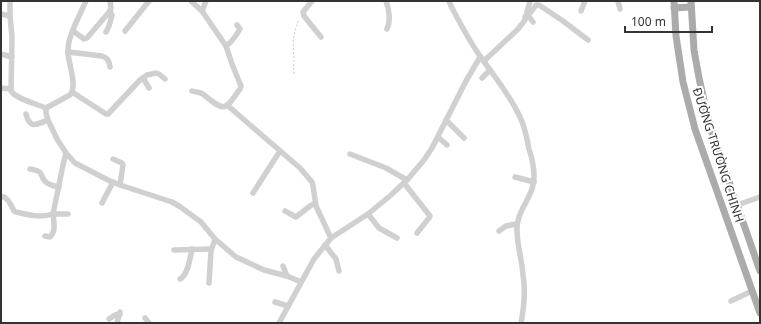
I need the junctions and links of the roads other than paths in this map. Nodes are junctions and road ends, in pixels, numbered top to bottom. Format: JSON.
{"nodes":[{"id":1,"x":10,"y":1,"type":"edge"},
{"id":2,"x":86,"y":1,"type":"edge"},
{"id":3,"x":110,"y":1,"type":"edge"},
{"id":4,"x":149,"y":1,"type":"edge"},
{"id":5,"x":191,"y":1,"type":"edge"},
{"id":6,"x":206,"y":1,"type":"edge"},
{"id":7,"x":312,"y":1,"type":"edge"},
{"id":8,"x":386,"y":1,"type":"edge"},
{"id":9,"x":449,"y":1,"type":"edge"},
{"id":10,"x":530,"y":1,"type":"edge"},
{"id":11,"x":585,"y":1,"type":"edge"},
{"id":12,"x":618,"y":1,"type":"edge"},
{"id":13,"x":691,"y":4,"type":"edge"},
{"id":14,"x":674,"y":5,"type":"edge"},
{"id":15,"x":620,"y":10,"type":"dead end"},
{"id":16,"x":110,"y":11,"type":"junction"},
{"id":17,"x":581,"y":11,"type":"dead end"},
{"id":18,"x":202,"y":12,"type":"junction"},
{"id":19,"x":1,"y":14,"type":"edge"},
{"id":20,"x":10,"y":16,"type":"junction"},
{"id":21,"x":527,"y":16,"type":"junction"},
{"id":22,"x":533,"y":22,"type":"dead end"},
{"id":23,"x":237,"y":26,"type":"dead end"},
{"id":24,"x":387,"y":29,"type":"dead end"},
{"id":25,"x":73,"y":30,"type":"junction"},
{"id":26,"x":125,"y":31,"type":"dead end"},
{"id":27,"x":106,"y":32,"type":"dead end"},
{"id":28,"x":322,"y":37,"type":"dead end"},
{"id":29,"x":588,"y":40,"type":"dead end"},
{"id":30,"x":226,"y":46,"type":"junction"},
{"id":31,"x":68,"y":52,"type":"junction"},
{"id":32,"x":1,"y":54,"type":"edge"},
{"id":33,"x":12,"y":57,"type":"junction"},
{"id":34,"x":482,"y":59,"type":"junction"},
{"id":35,"x":110,"y":67,"type":"dead end"},
{"id":36,"x":490,"y":70,"type":"junction"},
{"id":37,"x":142,"y":78,"type":"junction"},
{"id":38,"x":482,"y":78,"type":"dead end"},
{"id":39,"x":165,"y":79,"type":"dead end"},
{"id":40,"x":1,"y":88,"type":"edge"},
{"id":41,"x":149,"y":88,"type":"dead end"},
{"id":42,"x":11,"y":89,"type":"junction"},
{"id":43,"x":192,"y":91,"type":"dead end"},
{"id":44,"x":72,"y":92,"type":"junction"},
{"id":45,"x":227,"y":105,"type":"junction"},
{"id":46,"x":46,"y":108,"type":"junction"},
{"id":47,"x":26,"y":114,"type":"dead end"},
{"id":48,"x":48,"y":120,"type":"junction"},
{"id":49,"x":446,"y":120,"type":"junction"},
{"id":50,"x":438,"y":137,"type":"junction"},
{"id":51,"x":464,"y":138,"type":"dead end"},
{"id":52,"x":446,"y":146,"type":"dead end"},
{"id":53,"x":280,"y":151,"type":"junction"},
{"id":54,"x":66,"y":154,"type":"junction"},
{"id":55,"x":350,"y":154,"type":"dead end"},
{"id":56,"x":113,"y":159,"type":"dead end"},
{"id":57,"x":30,"y":169,"type":"dead end"},
{"id":58,"x":516,"y":177,"type":"dead end"},
{"id":59,"x":113,"y":182,"type":"junction"},
{"id":60,"x":406,"y":182,"type":"junction"},
{"id":61,"x":534,"y":182,"type":"junction"},
{"id":62,"x":120,"y":185,"type":"junction"},
{"id":63,"x":59,"y":187,"type":"junction"},
{"id":64,"x":253,"y":193,"type":"dead end"},
{"id":65,"x":1,"y":196,"type":"edge"},
{"id":66,"x":760,"y":197,"type":"edge"},
{"id":67,"x":102,"y":203,"type":"dead end"},
{"id":68,"x":315,"y":203,"type":"junction"},
{"id":69,"x":737,"y":205,"type":"junction"},
{"id":70,"x":285,"y":211,"type":"dead end"},
{"id":71,"x":54,"y":214,"type":"junction"},
{"id":72,"x":68,"y":214,"type":"dead end"},
{"id":73,"x":368,"y":214,"type":"junction"},
{"id":74,"x":517,"y":224,"type":"junction"},
{"id":75,"x":499,"y":231,"type":"dead end"},
{"id":76,"x":416,"y":233,"type":"dead end"},
{"id":77,"x":45,"y":236,"type":"dead end"},
{"id":78,"x":331,"y":238,"type":"junction"},
{"id":79,"x":397,"y":238,"type":"dead end"},
{"id":80,"x":216,"y":239,"type":"junction"},
{"id":81,"x":325,"y":245,"type":"junction"},
{"id":82,"x":211,"y":249,"type":"junction"},
{"id":83,"x":174,"y":250,"type":"dead end"},
{"id":84,"x":192,"y":250,"type":"junction"},
{"id":85,"x":283,"y":266,"type":"dead end"},
{"id":86,"x":339,"y":271,"type":"dead end"},
{"id":87,"x":760,"y":271,"type":"edge"},
{"id":88,"x":287,"y":276,"type":"junction"},
{"id":89,"x":180,"y":279,"type":"dead end"},
{"id":90,"x":301,"y":282,"type":"junction"},
{"id":91,"x":209,"y":283,"type":"dead end"},
{"id":92,"x":752,"y":291,"type":"junction"},
{"id":93,"x":731,"y":301,"type":"dead end"},
{"id":94,"x":275,"y":302,"type":"dead end"},
{"id":95,"x":288,"y":306,"type":"junction"},
{"id":96,"x":760,"y":312,"type":"edge"},
{"id":97,"x":109,"y":319,"type":"dead end"},
{"id":98,"x":117,"y":323,"type":"edge"},
{"id":99,"x":280,"y":323,"type":"edge"},
{"id":100,"x":521,"y":323,"type":"edge"}],
"edges":[{"from":1,"to":20,"type":"street"},
{"from":2,"to":25,"type":"street"},
{"from":3,"to":16,"type":"street"},
{"from":4,"to":26,"type":"street"},
{"from":5,"to":18,"type":"street"},
{"from":6,"to":18,"type":"street"},
{"from":7,"to":28,"type":"street"},
{"from":8,"to":24,"type":"street"},
{"from":9,"to":34,"type":"street"},
{"from":10,"to":21,"type":"street"},
{"from":11,"to":17,"type":"street"},
{"from":12,"to":15,"type":"street"},
{"from":13,"to":14,"type":"main road"},
{"from":13,"to":69,"type":"main road","name":"ĐƯỜNG TRƯỜNG CHINH"},
{"from":14,"to":92,"type":"main road","name":"ĐƯỜNG TRƯỜNG CHINH"},
{"from":16,"to":25,"type":"street"},
{"from":16,"to":27,"type":"street"},
{"from":18,"to":30,"type":"street"},
{"from":19,"to":20,"type":"street"},
{"from":20,"to":33,"type":"street"},
{"from":21,"to":22,"type":"street"},
{"from":21,"to":29,"type":"street"},
{"from":21,"to":34,"type":"street"},
{"from":23,"to":30,"type":"street"},
{"from":25,"to":31,"type":"street"},
{"from":30,"to":45,"type":"street"},
{"from":31,"to":35,"type":"street"},
{"from":31,"to":44,"type":"street"},
{"from":32,"to":33,"type":"street"},
{"from":33,"to":42,"type":"street"},
{"from":34,"to":36,"type":"street"},
{"from":34,"to":49,"type":"street"},
{"from":36,"to":38,"type":"street"},
{"from":36,"to":61,"type":"street"},
{"from":37,"to":39,"type":"street"},
{"from":37,"to":41,"type":"street"},
{"from":37,"to":44,"type":"street"},
{"from":40,"to":42,"type":"street"},
{"from":42,"to":46,"type":"street"},
{"from":43,"to":45,"type":"street"},
{"from":44,"to":46,"type":"street"},
{"from":45,"to":53,"type":"street"},
{"from":46,"to":48,"type":"street"},
{"from":47,"to":48,"type":"street"},
{"from":48,"to":54,"type":"street"},
{"from":49,"to":50,"type":"street"},
{"from":49,"to":51,"type":"street"},
{"from":50,"to":52,"type":"street"},
{"from":50,"to":60,"type":"street"},
{"from":53,"to":64,"type":"street"},
{"from":53,"to":68,"type":"street"},
{"from":54,"to":59,"type":"street"},
{"from":54,"to":63,"type":"street"},
{"from":55,"to":60,"type":"street"},
{"from":56,"to":62,"type":"street"},
{"from":57,"to":63,"type":"street"},
{"from":58,"to":61,"type":"street"},
{"from":59,"to":62,"type":"street"},
{"from":59,"to":67,"type":"street"},
{"from":60,"to":73,"type":"street"},
{"from":60,"to":76,"type":"street"},
{"from":61,"to":74,"type":"street"},
{"from":62,"to":80,"type":"street"},
{"from":63,"to":71,"type":"street"},
{"from":65,"to":71,"type":"street"},
{"from":66,"to":69,"type":"street"},
{"from":68,"to":70,"type":"street"},
{"from":68,"to":78,"type":"street"},
{"from":69,"to":87,"type":"main road","name":"ĐƯỜNG TRƯỜNG CHINH"},
{"from":71,"to":72,"type":"street"},
{"from":71,"to":77,"type":"street"},
{"from":73,"to":78,"type":"street"},
{"from":73,"to":79,"type":"street"},
{"from":74,"to":75,"type":"street"},
{"from":74,"to":100,"type":"street"},
{"from":78,"to":81,"type":"street"},
{"from":80,"to":82,"type":"street"},
{"from":80,"to":88,"type":"street"},
{"from":81,"to":86,"type":"street"},
{"from":81,"to":90,"type":"street"},
{"from":82,"to":84,"type":"street"},
{"from":82,"to":91,"type":"street"},
{"from":83,"to":84,"type":"street"},
{"from":84,"to":89,"type":"street"},
{"from":85,"to":88,"type":"street"},
{"from":88,"to":90,"type":"street"},
{"from":90,"to":95,"type":"street"},
{"from":92,"to":93,"type":"street"},
{"from":92,"to":96,"type":"main road","name":"ĐƯỜNG TRƯỜNG CHINH"},
{"from":94,"to":95,"type":"street"},
{"from":95,"to":99,"type":"street"},
{"from":97,"to":98,"type":"street"}]}
